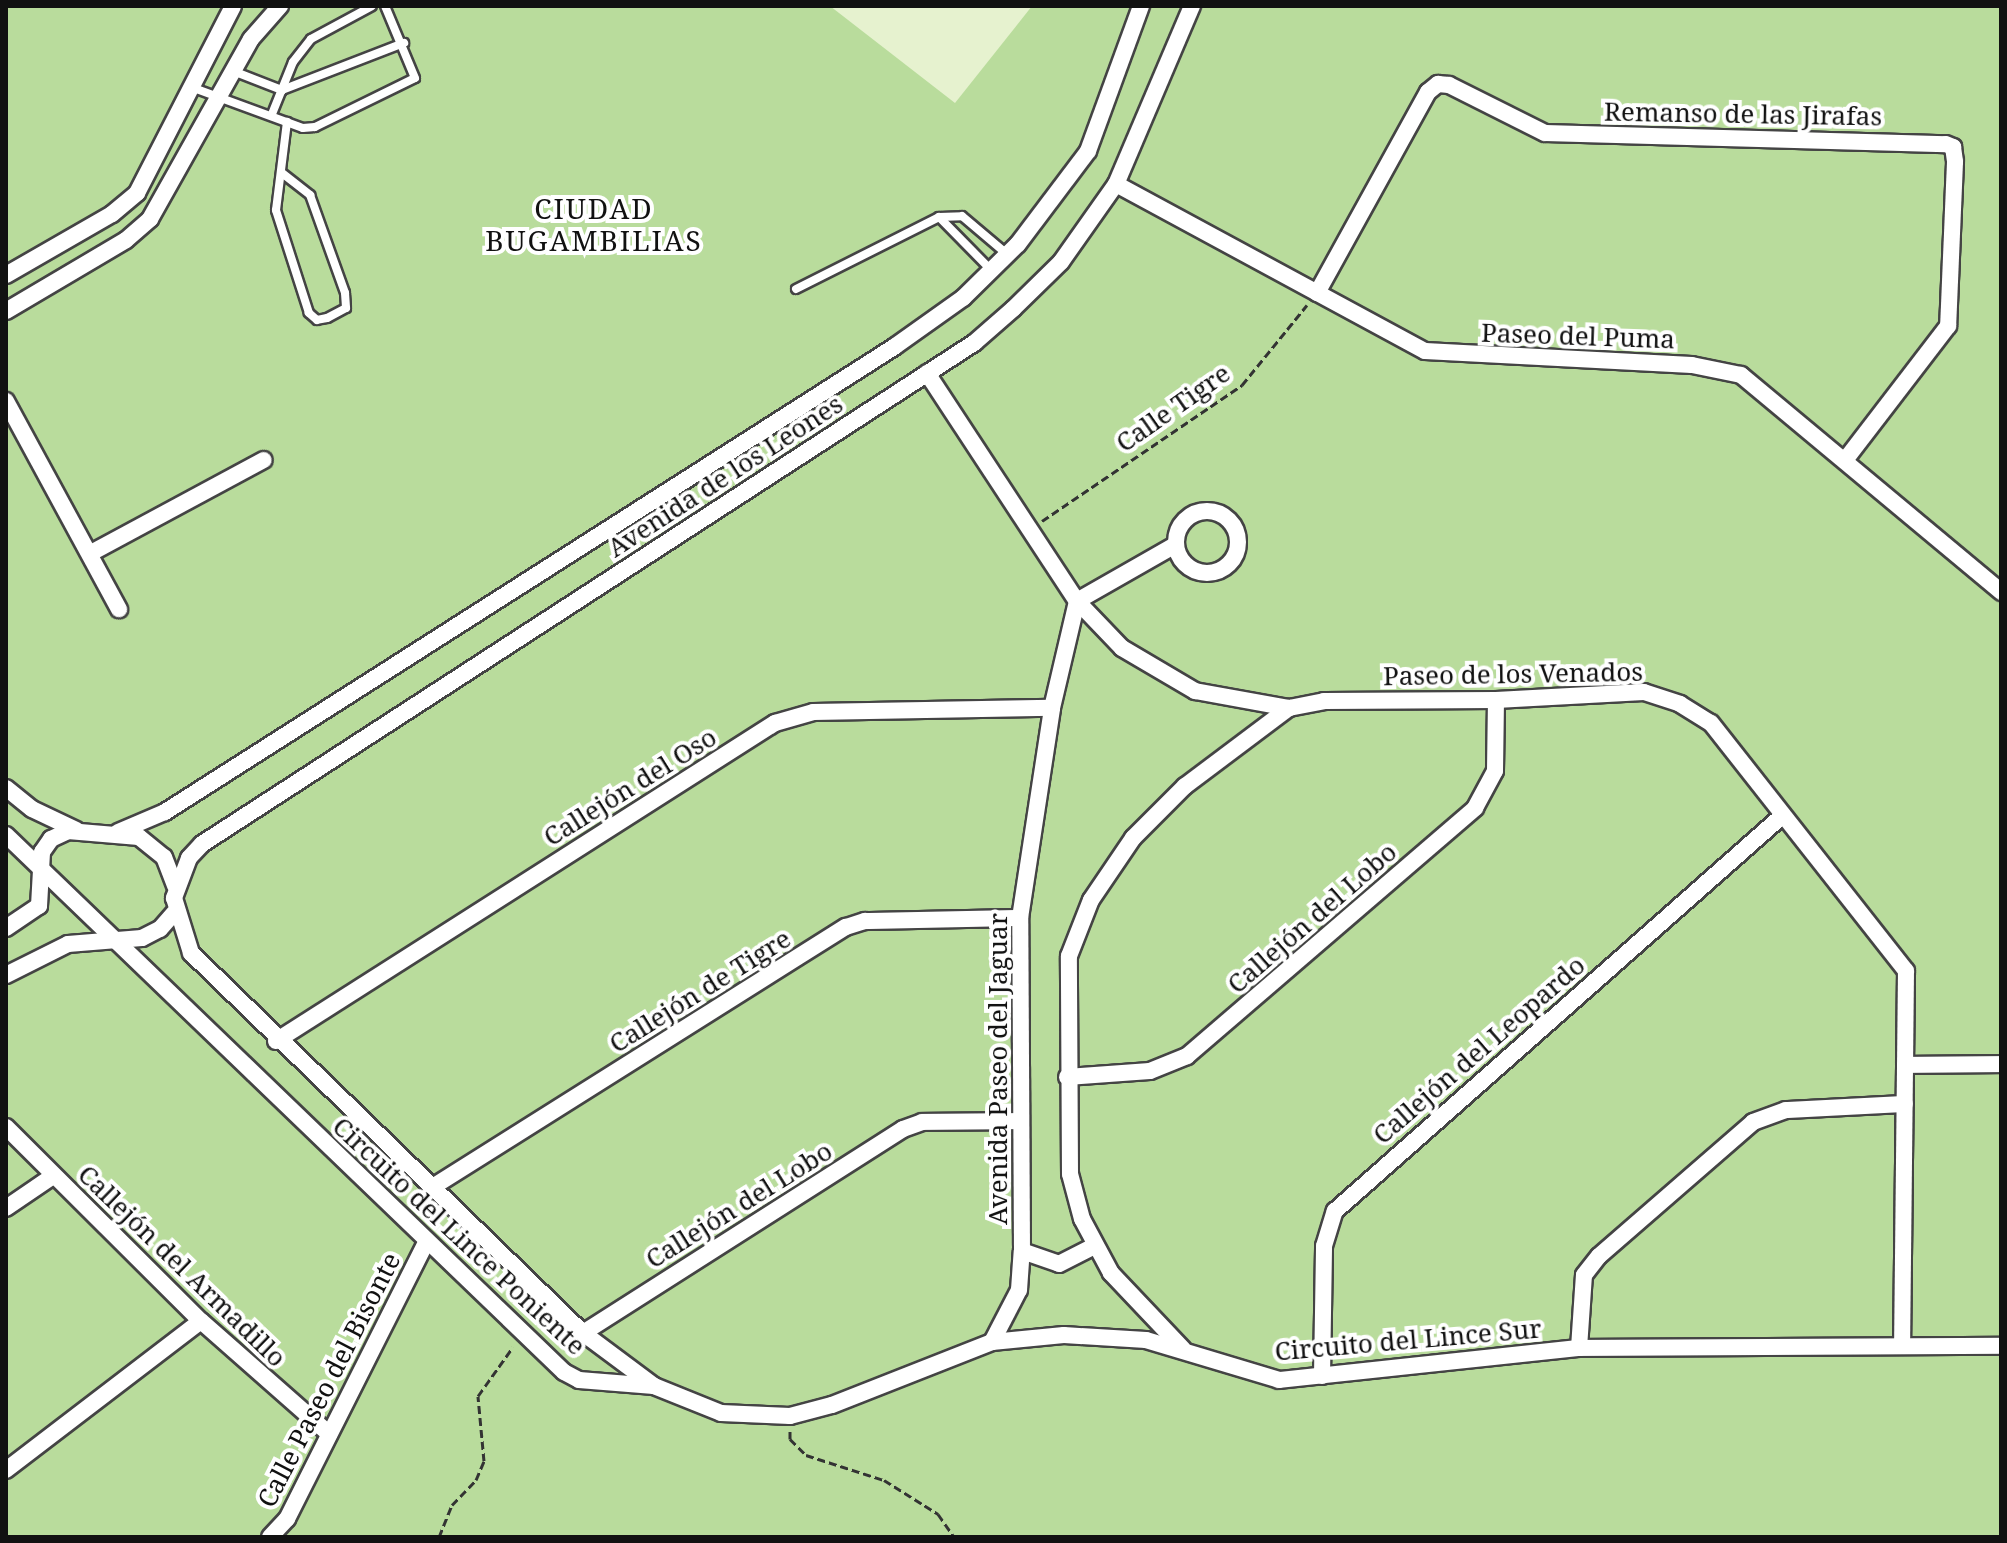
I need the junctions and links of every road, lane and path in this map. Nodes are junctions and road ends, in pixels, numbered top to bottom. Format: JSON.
{"nodes":[{"id":1,"x":233,"y":6,"type":"edge"},
{"id":2,"x":280,"y":6,"type":"edge"},
{"id":3,"x":372,"y":6,"type":"edge"},
{"id":4,"x":385,"y":6,"type":"edge"},
{"id":5,"x":1141,"y":6,"type":"edge"},
{"id":6,"x":1192,"y":6,"type":"edge"},
{"id":7,"x":404,"y":43,"type":"junction"},
{"id":8,"x":233,"y":71,"type":"junction"},
{"id":9,"x":190,"y":87,"type":"junction"},
{"id":10,"x":282,"y":90,"type":"junction"},
{"id":11,"x":220,"y":97,"type":"junction"},
{"id":12,"x":272,"y":114,"type":"junction"},
{"id":13,"x":287,"y":122,"type":"junction"},
{"id":14,"x":282,"y":173,"type":"junction"},
{"id":15,"x":1116,"y":184,"type":"junction"},
{"id":16,"x":939,"y":217,"type":"junction"},
{"id":17,"x":1007,"y":255,"type":"junction"},
{"id":18,"x":991,"y":270,"type":"junction"},
{"id":19,"x":6,"y":275,"type":"edge"},
{"id":20,"x":796,"y":289,"type":"dead end"},
{"id":21,"x":1317,"y":293,"type":"junction"},
{"id":22,"x":6,"y":311,"type":"edge"},
{"id":23,"x":927,"y":373,"type":"junction"},
{"id":24,"x":6,"y":401,"type":"edge"},
{"id":25,"x":1846,"y":459,"type":"junction"},
{"id":26,"x":264,"y":460,"type":"dead end"},
{"id":27,"x":1029,"y":530,"type":"junction"},
{"id":28,"x":1175,"y":545,"type":"dead end"},
{"id":29,"x":91,"y":553,"type":"junction"},
{"id":30,"x":2001,"y":592,"type":"edge"},
{"id":31,"x":1077,"y":601,"type":"junction"},
{"id":32,"x":119,"y":609,"type":"dead end"},
{"id":33,"x":1496,"y":700,"type":"junction"},
{"id":34,"x":1052,"y":708,"type":"junction"},
{"id":35,"x":1289,"y":708,"type":"junction"},
{"id":36,"x":6,"y":788,"type":"edge"},
{"id":37,"x":1782,"y":816,"type":"junction"},
{"id":38,"x":78,"y":830,"type":"junction"},
{"id":39,"x":118,"y":832,"type":"junction"},
{"id":40,"x":6,"y":835,"type":"edge"},
{"id":41,"x":39,"y":867,"type":"junction"},
{"id":42,"x":175,"y":886,"type":"junction"},
{"id":43,"x":174,"y":913,"type":"junction"},
{"id":44,"x":1020,"y":918,"type":"junction"},
{"id":45,"x":6,"y":928,"type":"edge"},
{"id":46,"x":114,"y":938,"type":"junction"},
{"id":47,"x":6,"y":975,"type":"edge"},
{"id":48,"x":276,"y":1041,"type":"junction"},
{"id":49,"x":2001,"y":1064,"type":"edge"},
{"id":50,"x":1905,"y":1065,"type":"junction"},
{"id":51,"x":1067,"y":1077,"type":"junction"},
{"id":52,"x":1905,"y":1104,"type":"junction"},
{"id":53,"x":1020,"y":1121,"type":"junction"},
{"id":54,"x":6,"y":1127,"type":"edge"},
{"id":55,"x":53,"y":1176,"type":"junction"},
{"id":56,"x":431,"y":1188,"type":"junction"},
{"id":57,"x":6,"y":1208,"type":"edge"},
{"id":58,"x":427,"y":1241,"type":"junction"},
{"id":59,"x":1093,"y":1247,"type":"junction"},
{"id":60,"x":1022,"y":1251,"type":"junction"},
{"id":61,"x":201,"y":1321,"type":"junction"},
{"id":62,"x":523,"y":1333,"type":"junction"},
{"id":63,"x":583,"y":1333,"type":"junction"},
{"id":64,"x":992,"y":1342,"type":"junction"},
{"id":65,"x":1902,"y":1345,"type":"junction"},
{"id":66,"x":2001,"y":1346,"type":"edge"},
{"id":67,"x":1579,"y":1348,"type":"junction"},
{"id":68,"x":1184,"y":1350,"type":"junction"},
{"id":69,"x":1322,"y":1376,"type":"junction"},
{"id":70,"x":654,"y":1386,"type":"junction"},
{"id":71,"x":790,"y":1416,"type":"junction"},
{"id":72,"x":329,"y":1434,"type":"junction"},
{"id":73,"x":6,"y":1470,"type":"edge"},
{"id":74,"x":270,"y":1537,"type":"edge"},
{"id":75,"x":439,"y":1537,"type":"edge"},
{"id":76,"x":954,"y":1537,"type":"edge"}],
"edges":[{"from":1,"to":9,"type":"street"},
{"from":2,"to":8,"type":"street"},
{"from":3,"to":10,"type":"lane"},
{"from":4,"to":7,"type":"lane"},
{"from":5,"to":17,"type":"street","name":"Avenida de los Leones"},
{"from":6,"to":15,"type":"street","name":"Avenida de los Leones"},
{"from":7,"to":10,"type":"lane"},
{"from":7,"to":13,"type":"lane"},
{"from":8,"to":10,"type":"lane"},
{"from":8,"to":11,"type":"street"},
{"from":9,"to":11,"type":"lane"},
{"from":9,"to":19,"type":"street"},
{"from":10,"to":12,"type":"lane"},
{"from":11,"to":12,"type":"lane"},
{"from":11,"to":22,"type":"street"},
{"from":12,"to":13,"type":"lane"},
{"from":13,"to":14,"type":"lane"},
{"from":14,"to":14,"type":"lane"},
{"from":15,"to":21,"type":"street","name":"Paseo del Puma"},
{"from":15,"to":23,"type":"street","name":"Avenida de los Leones"},
{"from":16,"to":17,"type":"lane"},
{"from":16,"to":18,"type":"lane"},
{"from":16,"to":20,"type":"lane"},
{"from":17,"to":18,"type":"street","name":"Avenida de los Leones"},
{"from":18,"to":39,"type":"street","name":"Avenida de los Leones"},
{"from":21,"to":25,"type":"street","name":"Paseo del Puma"},
{"from":21,"to":25,"type":"street","name":"Remanso de las Jirafas"},
{"from":21,"to":27,"type":"path","name":"Calle Tigre"},
{"from":23,"to":27,"type":"street","name":"Paseo de los Venados"},
{"from":23,"to":42,"type":"street","name":"Avenida de los Leones"},
{"from":24,"to":29,"type":"street"},
{"from":25,"to":30,"type":"street","name":"Paseo del Puma"},
{"from":26,"to":29,"type":"street"},
{"from":27,"to":31,"type":"street","name":"Paseo de los Venados"},
{"from":28,"to":31,"type":"street"},
{"from":29,"to":32,"type":"street"},
{"from":31,"to":34,"type":"street","name":"Avenida Paseo del Jaguar"},
{"from":31,"to":35,"type":"street","name":"Paseo de los Venados"},
{"from":33,"to":35,"type":"street","name":"Paseo de los Venados"},
{"from":33,"to":37,"type":"street","name":"Paseo de los Venados"},
{"from":33,"to":51,"type":"street","name":"Callejón del Lobo"},
{"from":34,"to":44,"type":"street","name":"Avenida Paseo del Jaguar"},
{"from":34,"to":48,"type":"street","name":"Callejón del Oso"},
{"from":35,"to":51,"type":"street"},
{"from":36,"to":38,"type":"street"},
{"from":37,"to":50,"type":"street","name":"Paseo de los Venados"},
{"from":37,"to":69,"type":"street","name":"Callejón del Leopardo"},
{"from":38,"to":39,"type":"street"},
{"from":38,"to":41,"type":"street"},
{"from":39,"to":42,"type":"street"},
{"from":40,"to":41,"type":"street","name":"Circuito del Lince Poniente"},
{"from":41,"to":45,"type":"street"},
{"from":41,"to":46,"type":"street","name":"Circuito del Lince Poniente"},
{"from":42,"to":43,"type":"street"},
{"from":43,"to":46,"type":"street"},
{"from":43,"to":48,"type":"street","name":"Circuito del Lince Poniente"},
{"from":44,"to":53,"type":"street","name":"Avenida Paseo del Jaguar"},
{"from":44,"to":56,"type":"street","name":"Callejón de Tigre"},
{"from":46,"to":47,"type":"street"},
{"from":46,"to":58,"type":"street","name":"Circuito del Lince Poniente"},
{"from":48,"to":56,"type":"street","name":"Circuito del Lince Poniente"},
{"from":49,"to":50,"type":"street"},
{"from":50,"to":52,"type":"street","name":"Paseo de los Venados"},
{"from":51,"to":59,"type":"street"},
{"from":52,"to":65,"type":"street","name":"Paseo de los Venados"},
{"from":52,"to":67,"type":"street"},
{"from":53,"to":60,"type":"street","name":"Avenida Paseo del Jaguar"},
{"from":53,"to":63,"type":"street","name":"Callejón del Lobo"},
{"from":54,"to":55,"type":"street","name":"Callejón del Armadillo"},
{"from":55,"to":57,"type":"street"},
{"from":55,"to":61,"type":"street","name":"Callejón del Armadillo"},
{"from":56,"to":63,"type":"street","name":"Circuito del Lince Poniente"},
{"from":58,"to":62,"type":"street","name":"Circuito del Lince Poniente"},
{"from":58,"to":72,"type":"street","name":"Calle Paseo del Bisonte"},
{"from":59,"to":60,"type":"street"},
{"from":59,"to":68,"type":"street"},
{"from":60,"to":64,"type":"street","name":"Avenida Paseo del Jaguar"},
{"from":61,"to":72,"type":"street","name":"Callejón del Armadillo"},
{"from":61,"to":73,"type":"street"},
{"from":62,"to":70,"type":"street","name":"Circuito del Lince Poniente"},
{"from":62,"to":75,"type":"path"},
{"from":63,"to":70,"type":"street","name":"Circuito del Lince Poniente"},
{"from":64,"to":68,"type":"street","name":"Circuito del Lince Sur"},
{"from":64,"to":71,"type":"street","name":"Circuito del Lince Sur"},
{"from":65,"to":66,"type":"street","name":"Circuito del Lince Sur"},
{"from":65,"to":67,"type":"street","name":"Circuito del Lince Sur"},
{"from":67,"to":69,"type":"street","name":"Circuito del Lince Sur"},
{"from":68,"to":69,"type":"street","name":"Circuito del Lince Sur"},
{"from":70,"to":71,"type":"street","name":"Circuito del Lince Sur"},
{"from":71,"to":76,"type":"path"},
{"from":72,"to":74,"type":"street","name":"Calle Paseo del Bisonte"}]}
